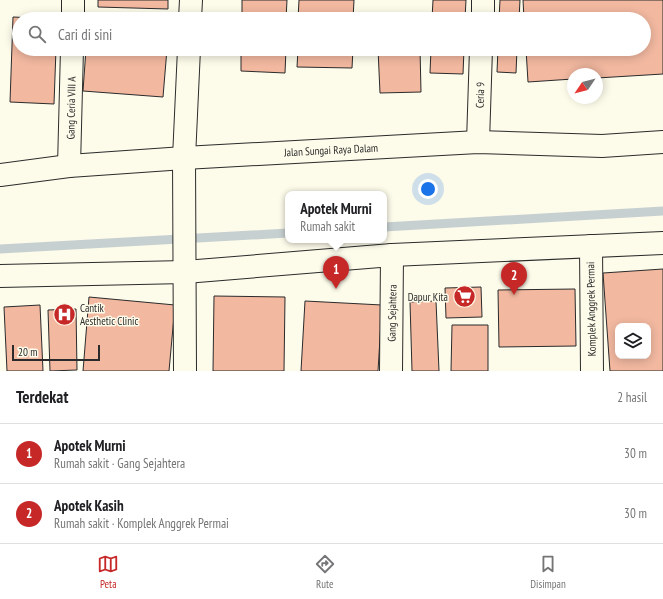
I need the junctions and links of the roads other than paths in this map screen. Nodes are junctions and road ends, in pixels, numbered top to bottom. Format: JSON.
{"nodes":[{"id":1,"x":73,"y":0,"type":"edge"},
{"id":2,"x":191,"y":0,"type":"edge"},
{"id":3,"x":483,"y":0,"type":"edge"},
{"id":4,"x":73,"y":12,"type":"edge"},
{"id":5,"x":190,"y":12,"type":"edge"},
{"id":6,"x":482,"y":12,"type":"edge"},
{"id":7,"x":72,"y":56,"type":"edge"},
{"id":8,"x":189,"y":56,"type":"edge"},
{"id":9,"x":481,"y":56,"type":"edge"},
{"id":10,"x":478,"y":142,"type":"junction"},
{"id":11,"x":663,"y":142,"type":"edge"},
{"id":12,"x":184,"y":158,"type":"junction"},
{"id":13,"x":69,"y":166,"type":"junction"},
{"id":14,"x":0,"y":175,"type":"edge"},
{"id":15,"x":663,"y":243,"type":"edge"},
{"id":16,"x":591,"y":246,"type":"junction"},
{"id":17,"x":392,"y":255,"type":"junction"},
{"id":18,"x":185,"y":272,"type":"junction"},
{"id":19,"x":0,"y":276,"type":"edge"},
{"id":20,"x":185,"y":371,"type":"edge"},
{"id":21,"x":391,"y":371,"type":"edge"},
{"id":22,"x":592,"y":371,"type":"edge"}],
"edges":[{"from":1,"to":4,"type":"street"},
{"from":2,"to":5,"type":"street"},
{"from":3,"to":6,"type":"street"},
{"from":7,"to":13,"type":"street","name":"Gang Ceria VIII A"},
{"from":8,"to":12,"type":"street"},
{"from":9,"to":10,"type":"street","name":"Ceria 9"},
{"from":10,"to":11,"type":"street","name":"Jalan Sungai Raya Dalam"},
{"from":10,"to":12,"type":"street","name":"Jalan Sungai Raya Dalam"},
{"from":12,"to":13,"type":"street","name":"Jalan Sungai Raya Dalam"},
{"from":12,"to":18,"type":"street"},
{"from":13,"to":14,"type":"street","name":"Jalan Sungai Raya Dalam"},
{"from":15,"to":16,"type":"street"},
{"from":16,"to":17,"type":"street"},
{"from":16,"to":22,"type":"street","name":"Komplek Anggrek Permai"},
{"from":17,"to":18,"type":"street"},
{"from":17,"to":21,"type":"street","name":"Gang Sejahtera"},
{"from":18,"to":19,"type":"street"},
{"from":18,"to":20,"type":"street"}]}
